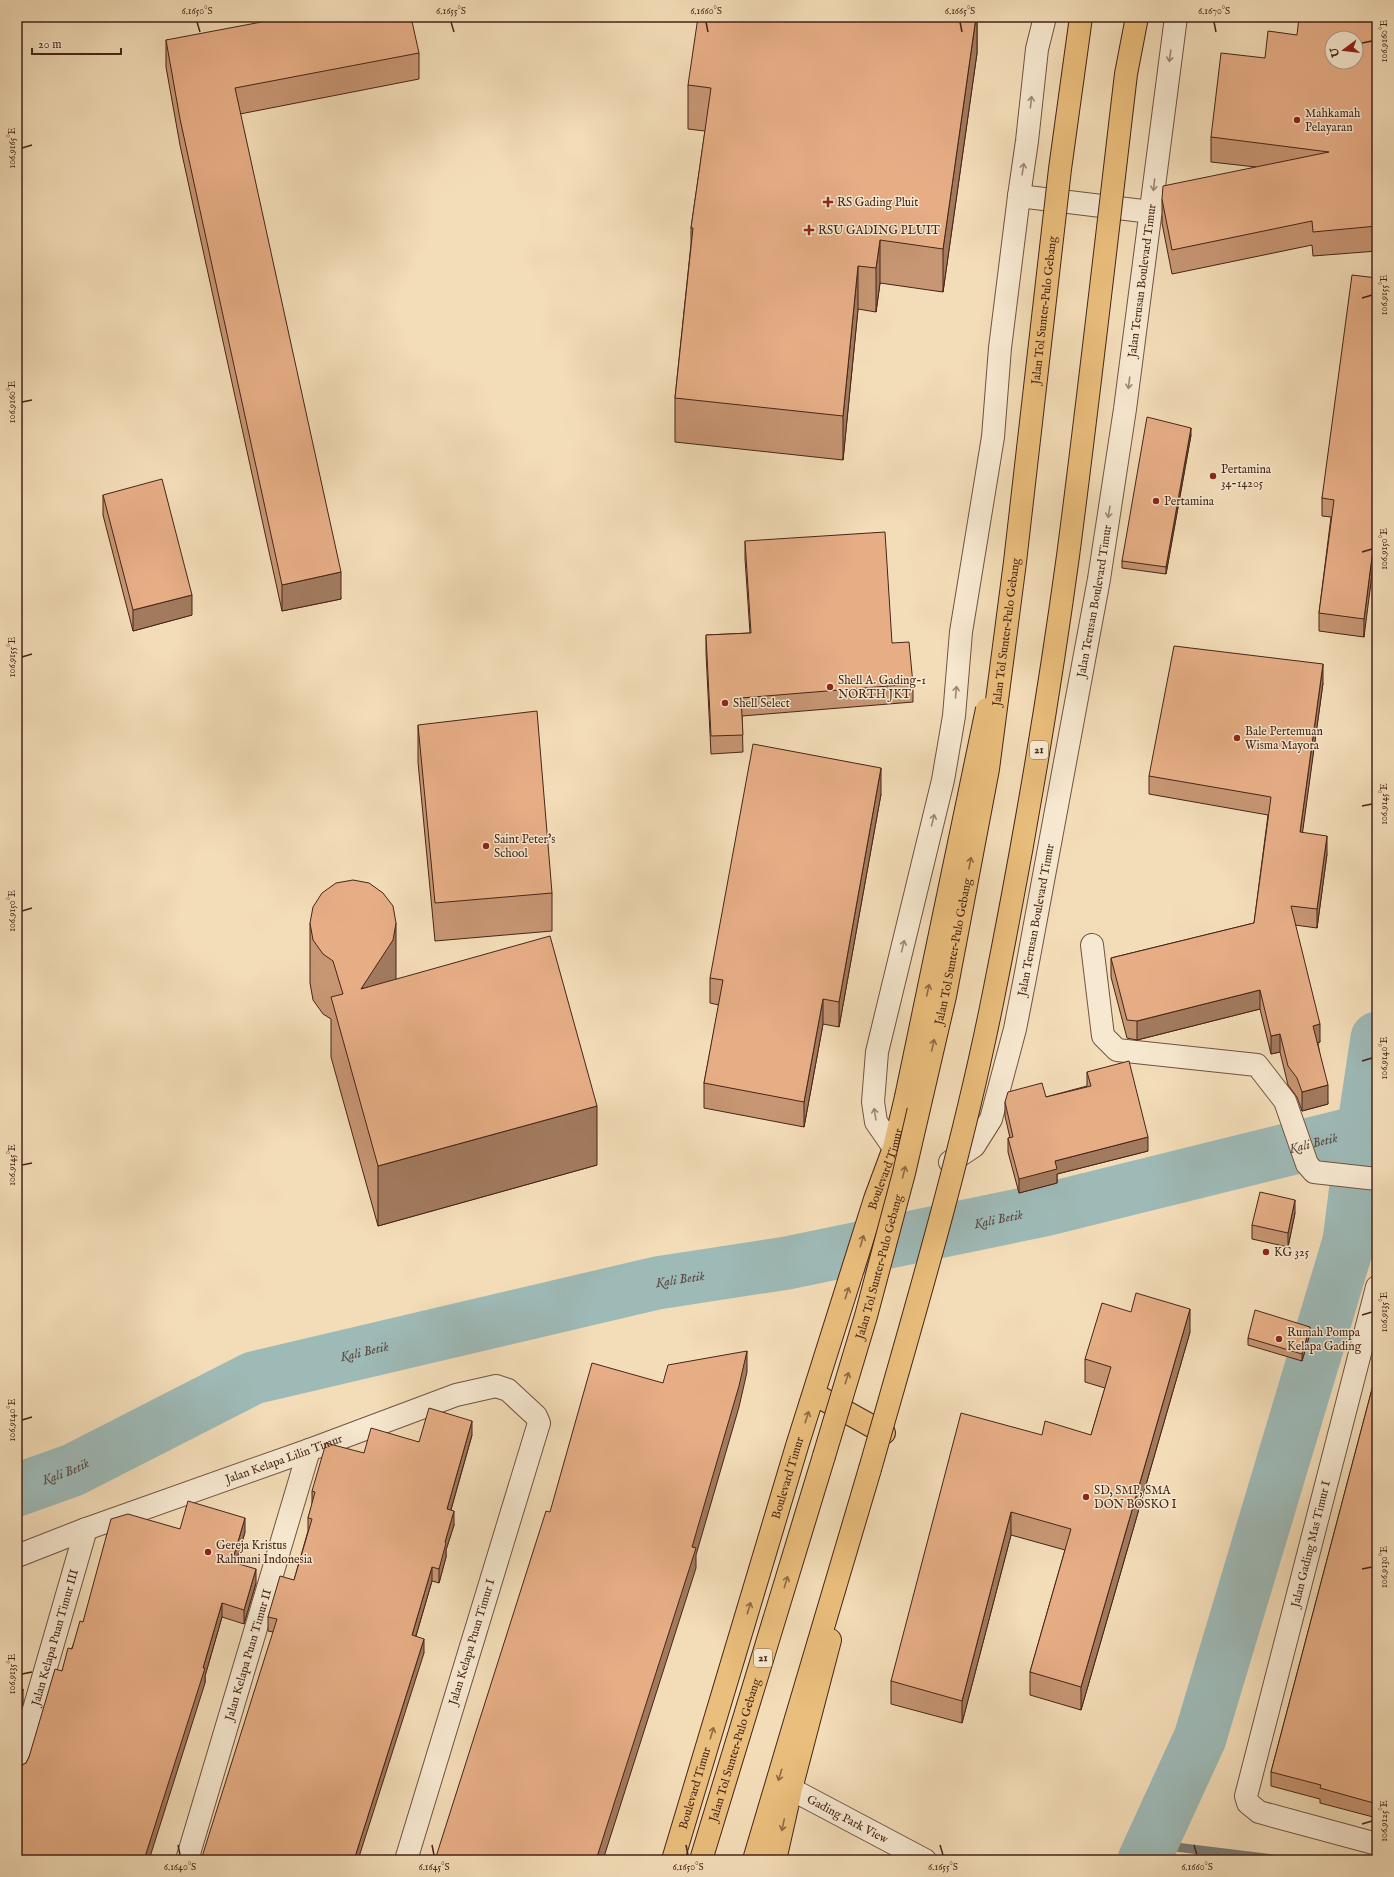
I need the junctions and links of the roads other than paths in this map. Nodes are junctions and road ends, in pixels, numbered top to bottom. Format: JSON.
{"nodes":[{"id":1,"x":1045,"y":17,"type":"edge"},
{"id":2,"x":1079,"y":17,"type":"edge"},
{"id":3,"x":1132,"y":17,"type":"edge"},
{"id":4,"x":1137,"y":17,"type":"edge"},
{"id":5,"x":1176,"y":17,"type":"edge"},
{"id":6,"x":1019,"y":196,"type":"junction"},
{"id":7,"x":1151,"y":212,"type":"junction"},
{"id":8,"x":1092,"y":945,"type":"dead end"},
{"id":9,"x":894,"y":1148,"type":"junction"},
{"id":10,"x":950,"y":1162,"type":"junction"},
{"id":11,"x":1377,"y":1179,"type":"edge"},
{"id":12,"x":1377,"y":1287,"type":"edge"},
{"id":13,"x":814,"y":1394,"type":"junction"},
{"id":14,"x":539,"y":1423,"type":"joint"},
{"id":15,"x":884,"y":1433,"type":"junction"},
{"id":16,"x":309,"y":1450,"type":"junction"},
{"id":17,"x":86,"y":1529,"type":"junction"},
{"id":18,"x":17,"y":1556,"type":"edge"},
{"id":19,"x":17,"y":1768,"type":"edge"},
{"id":20,"x":791,"y":1789,"type":"junction"},
{"id":21,"x":1377,"y":1844,"type":"edge"},
{"id":22,"x":187,"y":1860,"type":"edge"},
{"id":23,"x":406,"y":1860,"type":"edge"},
{"id":24,"x":673,"y":1860,"type":"edge"},
{"id":25,"x":701,"y":1860,"type":"edge"},
{"id":26,"x":754,"y":1860,"type":"edge"},
{"id":27,"x":775,"y":1860,"type":"edge"},
{"id":28,"x":925,"y":1860,"type":"edge"}],
"edges":[{"from":6,"to":1,"type":"street","one_way":true},
{"from":9,"to":2,"type":"main road","name":"Boulevard Timur","one_way":true,"bridge":true},
{"from":25,"to":2,"type":"main road","name":"Jalan Tol Sunter–Pulo Gebang","number":"21","one_way":true,"bridge":true},
{"from":3,"to":10,"type":"main road","bridge":true},
{"from":4,"to":26,"type":"main road","number":"21","one_way":true,"bridge":true},
{"from":5,"to":7,"type":"street","name":"Jalan Terusan Boulevard Timur","one_way":true},
{"from":6,"to":7,"type":"street"},
{"from":9,"to":6,"type":"street","one_way":true},
{"from":7,"to":10,"type":"street","name":"Jalan Terusan Boulevard Timur","one_way":true},
{"from":8,"to":11,"type":"street"},
{"from":13,"to":9,"type":"main road","name":"Boulevard Timur","one_way":true},
{"from":10,"to":15,"type":"main road"},
{"from":12,"to":21,"type":"street","name":"Jalan Gading Mas Timur I"},
{"from":13,"to":15,"type":"main road"},
{"from":24,"to":13,"type":"main road","name":"Boulevard Timur","one_way":true},
{"from":14,"to":16,"type":"street","name":"Jalan Kelapa Lilin Timur"},
{"from":14,"to":23,"type":"street","name":"Jalan Kelapa Puan Timur I"},
{"from":15,"to":20,"type":"main road"},
{"from":16,"to":17,"type":"street","name":"Jalan Kelapa Lilin Timur"},
{"from":16,"to":22,"type":"street","name":"Jalan Kelapa Puan Timur II"},
{"from":17,"to":18,"type":"street","name":"Jalan Kelapa Lilin Timur"},
{"from":17,"to":19,"type":"street","name":"Jalan Kelapa Puan Timur III"},
{"from":20,"to":27,"type":"main road","one_way":true},
{"from":20,"to":28,"type":"street","name":"Gading Park View"}]}
